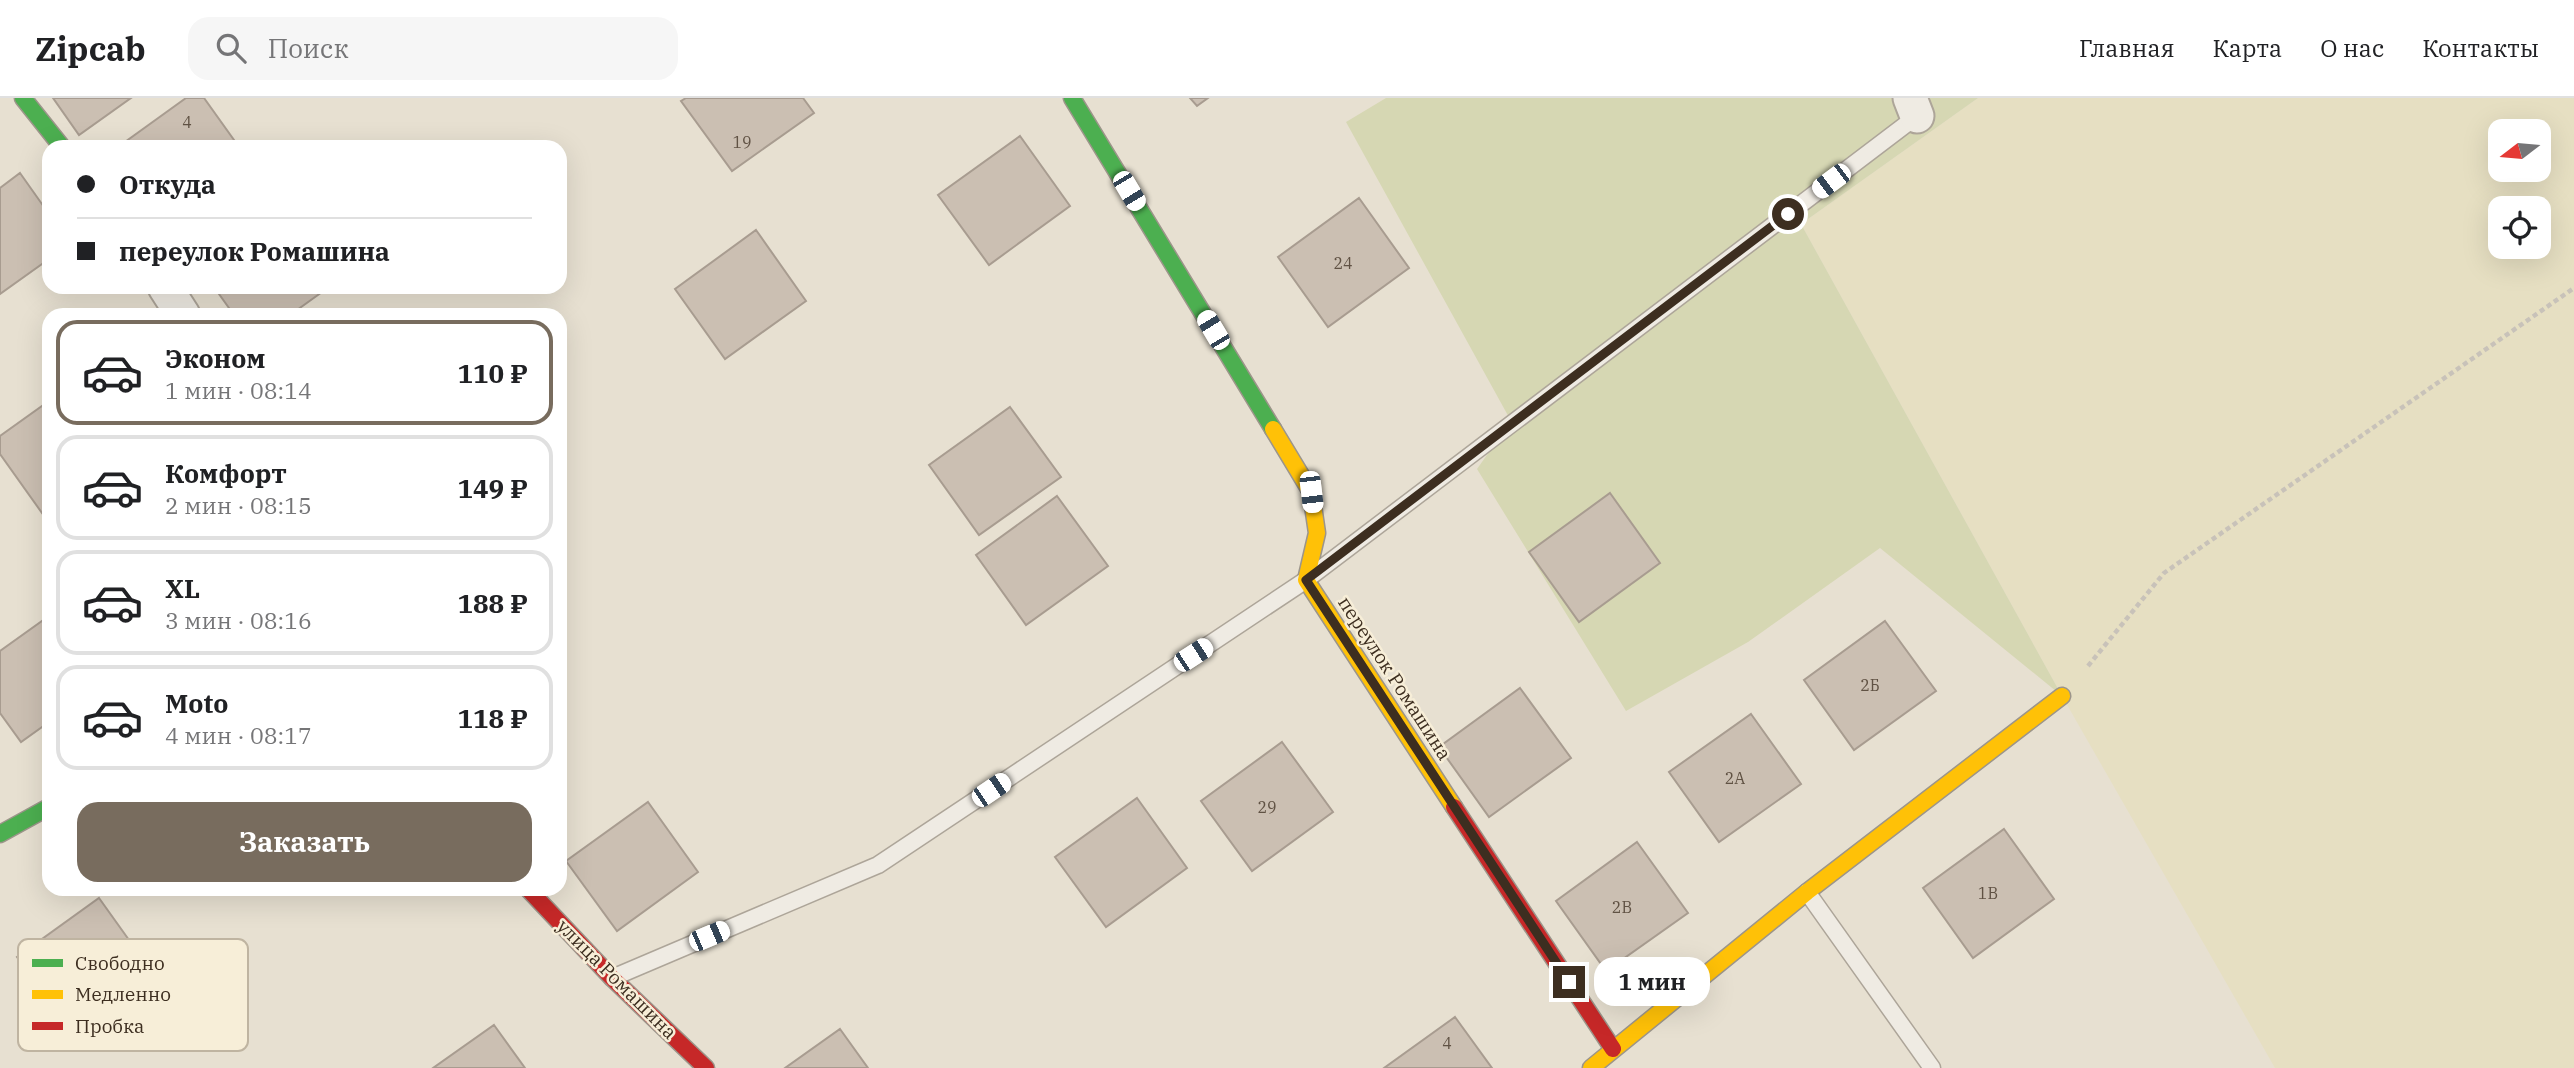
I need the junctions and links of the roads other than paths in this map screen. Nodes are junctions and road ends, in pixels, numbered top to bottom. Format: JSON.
{"nodes":[{"id":1,"x":23,"y":98,"type":"edge"},
{"id":2,"x":1072,"y":98,"type":"edge"},
{"id":3,"x":1913,"y":107,"type":"edge"},
{"id":4,"x":56,"y":140,"type":"edge"},
{"id":5,"x":1306,"y":580,"type":"junction"},
{"id":6,"x":2062,"y":696,"type":"road end"},
{"id":7,"x":42,"y":811,"type":"edge"},
{"id":8,"x":0,"y":834,"type":"edge"},
{"id":9,"x":1807,"y":892,"type":"junction"},
{"id":10,"x":535,"y":896,"type":"edge"},
{"id":11,"x":612,"y":978,"type":"junction"},
{"id":12,"x":1613,"y":1049,"type":"junction"},
{"id":13,"x":706,"y":1068,"type":"edge"},
{"id":14,"x":1591,"y":1068,"type":"edge"},
{"id":15,"x":1932,"y":1068,"type":"edge"}],
"edges":[{"from":1,"to":4,"type":"street"},
{"from":2,"to":5,"type":"street"},
{"from":3,"to":5,"type":"lane"},
{"from":5,"to":11,"type":"lane"},
{"from":5,"to":12,"type":"street","name":"переулок Ромашина"},
{"from":6,"to":9,"type":"street"},
{"from":7,"to":8,"type":"street"},
{"from":9,"to":12,"type":"street"},
{"from":9,"to":15,"type":"lane"},
{"from":10,"to":11,"type":"street","name":"улица Ромашина"},
{"from":11,"to":13,"type":"street","name":"улица Ромашина"},
{"from":12,"to":14,"type":"street"}]}
